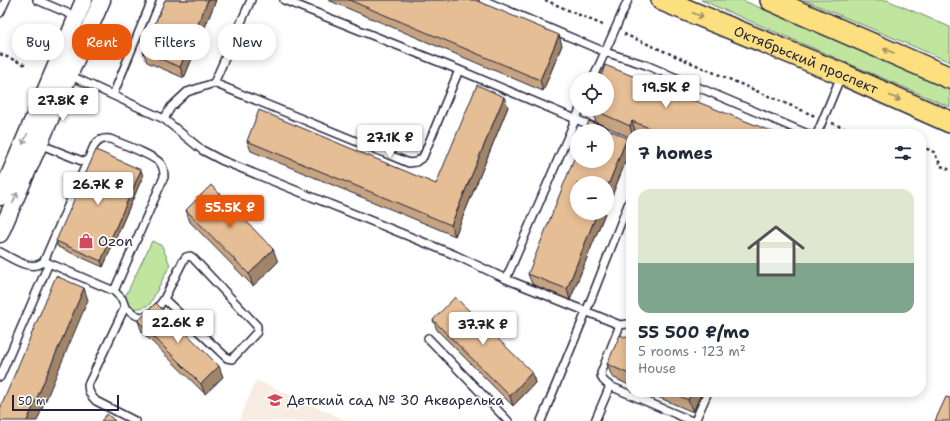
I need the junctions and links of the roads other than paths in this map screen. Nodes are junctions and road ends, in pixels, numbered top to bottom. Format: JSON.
{"nodes":[{"id":1,"x":6,"y":0,"type":"edge"},
{"id":2,"x":37,"y":0,"type":"edge"},
{"id":3,"x":84,"y":0,"type":"edge"},
{"id":4,"x":102,"y":0,"type":"edge"},
{"id":5,"x":152,"y":0,"type":"edge"},
{"id":6,"x":251,"y":0,"type":"edge"},
{"id":7,"x":284,"y":0,"type":"edge"},
{"id":8,"x":483,"y":0,"type":"edge"},
{"id":9,"x":628,"y":0,"type":"edge"},
{"id":10,"x":662,"y":0,"type":"edge"},
{"id":11,"x":771,"y":0,"type":"edge"},
{"id":12,"x":0,"y":13,"type":"edge"},
{"id":13,"x":77,"y":17,"type":"junction"},
{"id":14,"x":605,"y":52,"type":"junction"},
{"id":15,"x":459,"y":70,"type":"junction"},
{"id":16,"x":596,"y":72,"type":"edge"},
{"id":17,"x":842,"y":74,"type":"junction"},
{"id":18,"x":69,"y":75,"type":"junction"},
{"id":19,"x":950,"y":78,"type":"edge"},
{"id":20,"x":214,"y":83,"type":"junction"},
{"id":21,"x":113,"y":95,"type":"junction"},
{"id":22,"x":575,"y":118,"type":"junction"},
{"id":23,"x":164,"y":119,"type":"junction"},
{"id":24,"x":950,"y":122,"type":"edge"},
{"id":25,"x":588,"y":124,"type":"edge"},
{"id":26,"x":796,"y":129,"type":"edge"},
{"id":27,"x":819,"y":129,"type":"edge"},
{"id":28,"x":38,"y":144,"type":"junction"},
{"id":29,"x":87,"y":163,"type":"junction"},
{"id":30,"x":0,"y":197,"type":"edge"},
{"id":31,"x":626,"y":210,"type":"edge"},
{"id":32,"x":0,"y":234,"type":"edge"},
{"id":33,"x":0,"y":252,"type":"edge"},
{"id":34,"x":46,"y":262,"type":"junction"},
{"id":35,"x":506,"y":279,"type":"junction"},
{"id":36,"x":114,"y":291,"type":"junction"},
{"id":37,"x":164,"y":299,"type":"junction"},
{"id":38,"x":125,"y":307,"type":"junction"},
{"id":39,"x":586,"y":312,"type":"junction"},
{"id":40,"x":626,"y":324,"type":"edge"},
{"id":41,"x":620,"y":325,"type":"junction"},
{"id":42,"x":428,"y":338,"type":"dead end"},
{"id":43,"x":0,"y":377,"type":"edge"},
{"id":44,"x":610,"y":386,"type":"junction"},
{"id":45,"x":626,"y":393,"type":"edge"},
{"id":46,"x":636,"y":397,"type":"edge"},
{"id":47,"x":706,"y":397,"type":"edge"},
{"id":48,"x":135,"y":421,"type":"edge"},
{"id":49,"x":508,"y":421,"type":"edge"},
{"id":50,"x":541,"y":421,"type":"edge"},
{"id":51,"x":595,"y":421,"type":"edge"},
{"id":52,"x":692,"y":421,"type":"edge"},
{"id":53,"x":696,"y":421,"type":"edge"}],
"edges":[{"from":1,"to":12,"type":"lane"},
{"from":2,"to":13,"type":"lane"},
{"from":3,"to":13,"type":"street"},
{"from":4,"to":18,"type":"street"},
{"from":5,"to":21,"type":"lane"},
{"from":6,"to":20,"type":"lane"},
{"from":7,"to":15,"type":"lane"},
{"from":8,"to":14,"type":"lane"},
{"from":9,"to":14,"type":"lane"},
{"from":10,"to":17,"type":"main road","name":"Октябрьский проспект","one_way":true},
{"from":19,"to":11,"type":"main road","one_way":true},
{"from":13,"to":30,"type":"street","one_way":true},
{"from":14,"to":16,"type":"lane"},
{"from":14,"to":26,"type":"lane"},
{"from":15,"to":20,"type":"lane"},
{"from":15,"to":22,"type":"lane"},
{"from":17,"to":24,"type":"main road","name":"Октябрьский проспект","one_way":true},
{"from":17,"to":27,"type":"lane"},
{"from":18,"to":21,"type":"lane"},
{"from":18,"to":28,"type":"street"},
{"from":20,"to":23,"type":"lane"},
{"from":21,"to":23,"type":"lane"},
{"from":22,"to":25,"type":"lane"},
{"from":22,"to":35,"type":"lane"},
{"from":23,"to":35,"type":"lane"},
{"from":28,"to":29,"type":"lane"},
{"from":32,"to":28,"type":"street","one_way":true},
{"from":29,"to":34,"type":"lane"},
{"from":29,"to":36,"type":"lane"},
{"from":31,"to":39,"type":"lane"},
{"from":33,"to":34,"type":"lane"},
{"from":34,"to":36,"type":"lane"},
{"from":34,"to":43,"type":"lane"},
{"from":35,"to":39,"type":"lane"},
{"from":36,"to":38,"type":"lane"},
{"from":37,"to":37,"type":"lane"},
{"from":37,"to":38,"type":"lane"},
{"from":38,"to":48,"type":"lane"},
{"from":39,"to":41,"type":"lane"},
{"from":39,"to":50,"type":"lane"},
{"from":40,"to":41,"type":"lane"},
{"from":41,"to":44,"type":"lane"},
{"from":42,"to":49,"type":"lane"},
{"from":44,"to":45,"type":"lane"},
{"from":44,"to":51,"type":"lane"},
{"from":46,"to":52,"type":"lane"},
{"from":47,"to":53,"type":"lane"}]}
